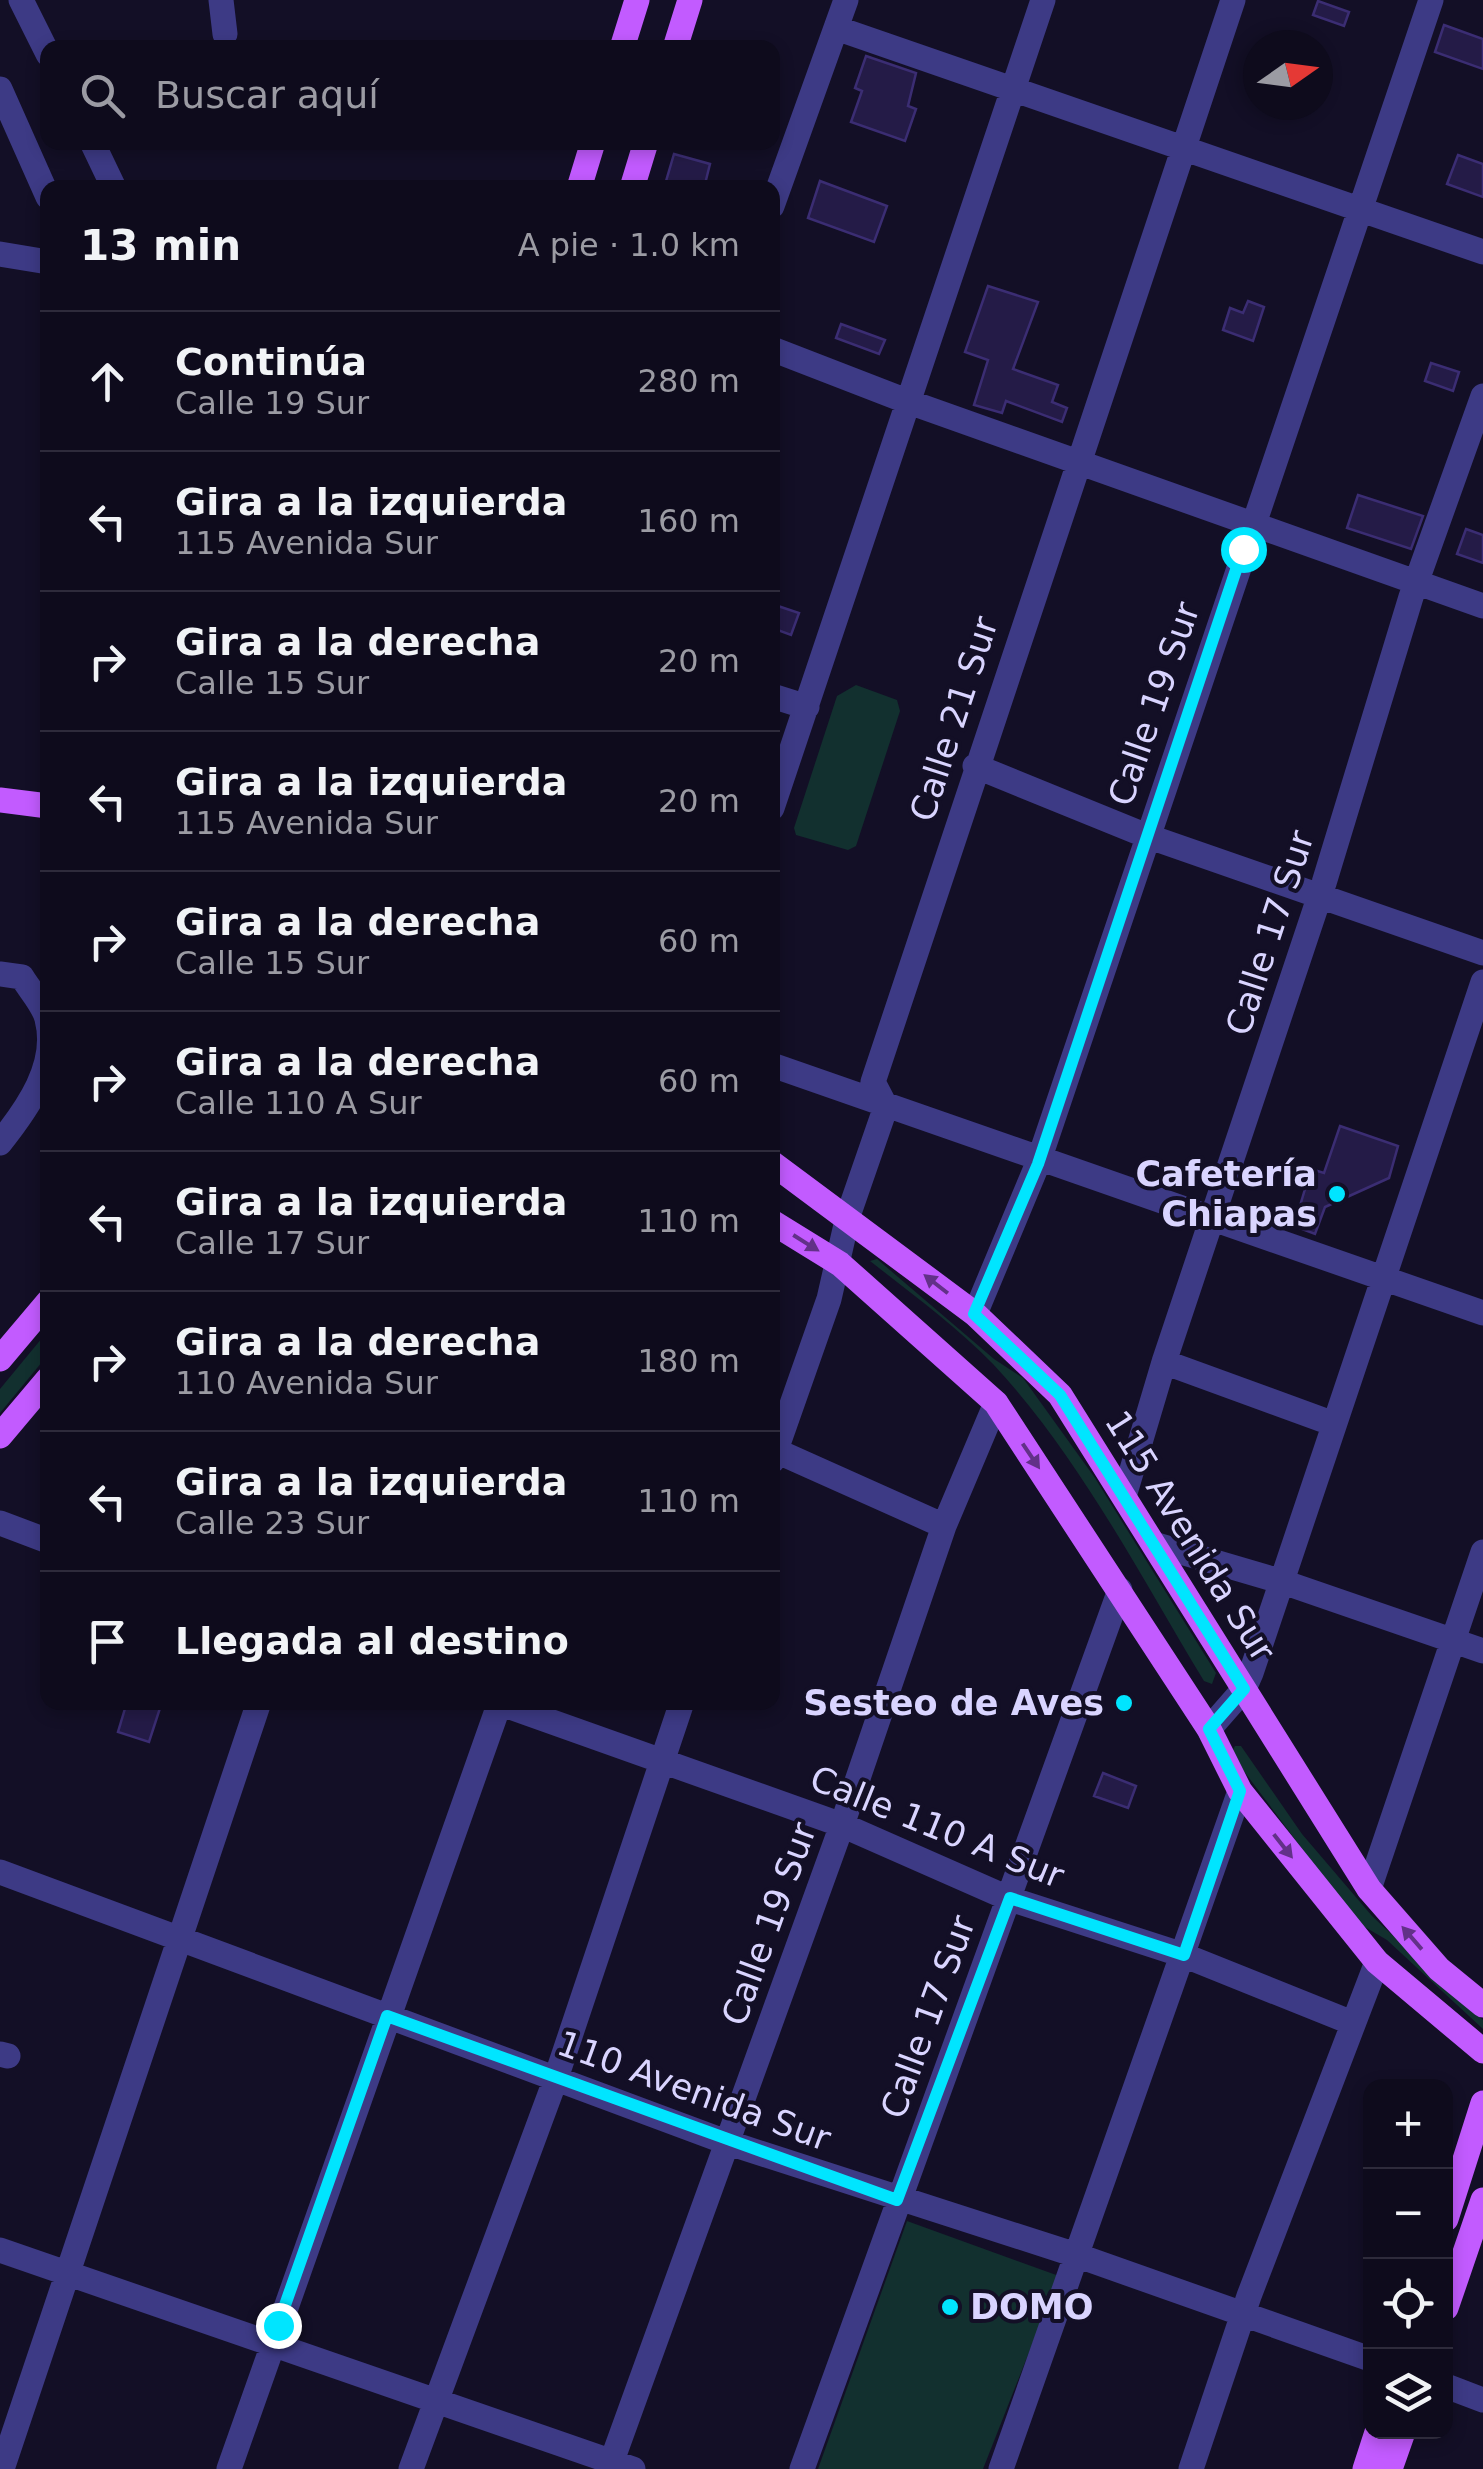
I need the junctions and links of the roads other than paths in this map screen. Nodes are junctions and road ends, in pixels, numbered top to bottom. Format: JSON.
{"nodes":[{"id":1,"x":21,"y":0,"type":"edge"},
{"id":2,"x":221,"y":0,"type":"edge"},
{"id":3,"x":637,"y":0,"type":"edge"},
{"id":4,"x":690,"y":0,"type":"edge"},
{"id":5,"x":846,"y":0,"type":"edge"},
{"id":6,"x":1043,"y":0,"type":"edge"},
{"id":7,"x":1233,"y":0,"type":"edge"},
{"id":8,"x":1431,"y":0,"type":"edge"},
{"id":9,"x":836,"y":28,"type":"junction"},
{"id":10,"x":226,"y":34,"type":"dead end"},
{"id":11,"x":41,"y":40,"type":"edge"},
{"id":12,"x":624,"y":40,"type":"edge"},
{"id":13,"x":678,"y":40,"type":"edge"},
{"id":14,"x":1013,"y":88,"type":"junction"},
{"id":15,"x":0,"y":89,"type":"edge"},
{"id":16,"x":1184,"y":148,"type":"junction"},
{"id":17,"x":96,"y":150,"type":"edge"},
{"id":18,"x":591,"y":150,"type":"edge"},
{"id":19,"x":644,"y":150,"type":"edge"},
{"id":20,"x":41,"y":180,"type":"edge"},
{"id":21,"x":110,"y":180,"type":"edge"},
{"id":22,"x":581,"y":180,"type":"edge"},
{"id":23,"x":634,"y":180,"type":"edge"},
{"id":24,"x":780,"y":184,"type":"edge"},
{"id":25,"x":1361,"y":210,"type":"junction"},
{"id":26,"x":1483,"y":252,"type":"edge"},
{"id":27,"x":0,"y":254,"type":"edge"},
{"id":28,"x":40,"y":261,"type":"edge"},
{"id":29,"x":780,"y":352,"type":"edge"},
{"id":30,"x":1483,"y":396,"type":"edge"},
{"id":31,"x":908,"y":402,"type":"junction"},
{"id":32,"x":1078,"y":462,"type":"junction"},
{"id":33,"x":1252,"y":522,"type":"junction"},
{"id":34,"x":1418,"y":582,"type":"junction"},
{"id":35,"x":1483,"y":606,"type":"edge"},
{"id":36,"x":780,"y":699,"type":"edge"},
{"id":37,"x":806,"y":707,"type":"junction"},
{"id":38,"x":975,"y":766,"type":"junction"},
{"id":39,"x":780,"y":784,"type":"edge"},
{"id":40,"x":0,"y":800,"type":"edge"},
{"id":41,"x":40,"y":805,"type":"edge"},
{"id":42,"x":1147,"y":836,"type":"junction"},
{"id":43,"x":1318,"y":897,"type":"junction"},
{"id":44,"x":1483,"y":953,"type":"edge"},
{"id":45,"x":0,"y":974,"type":"edge"},
{"id":46,"x":1483,"y":982,"type":"edge"},
{"id":47,"x":40,"y":1005,"type":"edge"},
{"id":48,"x":780,"y":1068,"type":"edge"},
{"id":49,"x":40,"y":1080,"type":"edge"},
{"id":50,"x":885,"y":1105,"type":"junction"},
{"id":51,"x":0,"y":1143,"type":"edge"},
{"id":52,"x":1040,"y":1158,"type":"junction"},
{"id":53,"x":780,"y":1169,"type":"edge"},
{"id":54,"x":848,"y":1216,"type":"junction"},
{"id":55,"x":1213,"y":1220,"type":"junction"},
{"id":56,"x":780,"y":1227,"type":"edge"},
{"id":57,"x":840,"y":1264,"type":"junction"},
{"id":58,"x":1383,"y":1278,"type":"junction"},
{"id":59,"x":40,"y":1312,"type":"edge"},
{"id":60,"x":1483,"y":1313,"type":"edge"},
{"id":61,"x":974,"y":1314,"type":"junction"},
{"id":62,"x":0,"y":1359,"type":"edge"},
{"id":63,"x":1164,"y":1362,"type":"junction"},
{"id":64,"x":40,"y":1388,"type":"edge"},
{"id":65,"x":996,"y":1403,"type":"junction"},
{"id":66,"x":1334,"y":1424,"type":"junction"},
{"id":67,"x":0,"y":1436,"type":"edge"},
{"id":68,"x":780,"y":1436,"type":"edge"},
{"id":69,"x":780,"y":1456,"type":"edge"},
{"id":70,"x":1125,"y":1492,"type":"junction"},
{"id":71,"x":0,"y":1523,"type":"edge"},
{"id":72,"x":944,"y":1526,"type":"junction"},
{"id":73,"x":40,"y":1538,"type":"edge"},
{"id":74,"x":1157,"y":1545,"type":"junction"},
{"id":75,"x":1483,"y":1552,"type":"edge"},
{"id":76,"x":1284,"y":1582,"type":"junction"},
{"id":77,"x":1120,"y":1590,"type":"junction"},
{"id":78,"x":1454,"y":1642,"type":"junction"},
{"id":79,"x":1483,"y":1651,"type":"edge"},
{"id":80,"x":1244,"y":1689,"type":"junction"},
{"id":81,"x":257,"y":1710,"type":"edge"},
{"id":82,"x":496,"y":1710,"type":"edge"},
{"id":83,"x":519,"y":1710,"type":"edge"},
{"id":84,"x":679,"y":1710,"type":"edge"},
{"id":85,"x":1209,"y":1729,"type":"junction"},
{"id":86,"x":661,"y":1758,"type":"junction"},
{"id":87,"x":1240,"y":1791,"type":"junction"},
{"id":88,"x":842,"y":1825,"type":"junction"},
{"id":89,"x":0,"y":1872,"type":"edge"},
{"id":90,"x":1369,"y":1890,"type":"junction"},
{"id":91,"x":1010,"y":1898,"type":"junction"},
{"id":92,"x":179,"y":1937,"type":"junction"},
{"id":93,"x":1184,"y":1955,"type":"junction"},
{"id":94,"x":1376,"y":1962,"type":"junction"},
{"id":95,"x":1483,"y":2004,"type":"edge"},
{"id":96,"x":387,"y":2016,"type":"junction"},
{"id":97,"x":1350,"y":2022,"type":"junction"},
{"id":98,"x":1483,"y":2051,"type":"edge"},
{"id":99,"x":556,"y":2078,"type":"junction"},
{"id":100,"x":1483,"y":2103,"type":"edge"},
{"id":101,"x":726,"y":2142,"type":"junction"},
{"id":102,"x":1453,"y":2198,"type":"edge"},
{"id":103,"x":897,"y":2200,"type":"junction"},
{"id":104,"x":1483,"y":2200,"type":"edge"},
{"id":105,"x":0,"y":2250,"type":"edge"},
{"id":106,"x":1076,"y":2256,"type":"junction"},
{"id":107,"x":70,"y":2274,"type":"junction"},
{"id":108,"x":1453,"y":2288,"type":"edge"},
{"id":109,"x":1243,"y":2316,"type":"junction"},
{"id":110,"x":273,"y":2341,"type":"junction"},
{"id":111,"x":1363,"y":2357,"type":"edge"},
{"id":112,"x":1453,"y":2389,"type":"edge"},
{"id":113,"x":435,"y":2400,"type":"junction"},
{"id":114,"x":1483,"y":2400,"type":"edge"},
{"id":115,"x":1375,"y":2439,"type":"edge"},
{"id":116,"x":1401,"y":2439,"type":"edge"},
{"id":117,"x":618,"y":2467,"type":"edge"},
{"id":118,"x":2,"y":2469,"type":"edge"},
{"id":119,"x":229,"y":2469,"type":"edge"},
{"id":120,"x":410,"y":2469,"type":"edge"},
{"id":121,"x":802,"y":2469,"type":"edge"},
{"id":122,"x":1001,"y":2469,"type":"edge"},
{"id":123,"x":1190,"y":2469,"type":"edge"},
{"id":124,"x":1365,"y":2469,"type":"edge"},
{"id":125,"x":1390,"y":2469,"type":"edge"}],
"edges":[{"from":1,"to":11,"type":"street"},
{"from":2,"to":10,"type":"street"},
{"from":3,"to":12,"type":"main road"},
{"from":4,"to":13,"type":"main road"},
{"from":5,"to":9,"type":"street"},
{"from":6,"to":14,"type":"street"},
{"from":7,"to":16,"type":"street","name":"Calle 21 Sur"},
{"from":8,"to":25,"type":"street","name":"Calle 19 Sur"},
{"from":9,"to":14,"type":"street"},
{"from":9,"to":24,"type":"street"},
{"from":14,"to":16,"type":"street"},
{"from":14,"to":31,"type":"street"},
{"from":15,"to":20,"type":"street"},
{"from":16,"to":25,"type":"street"},
{"from":16,"to":32,"type":"street","name":"Calle 21 Sur"},
{"from":17,"to":21,"type":"street"},
{"from":18,"to":22,"type":"main road"},
{"from":19,"to":23,"type":"main road"},
{"from":25,"to":26,"type":"street"},
{"from":25,"to":33,"type":"street","name":"Calle 19 Sur"},
{"from":27,"to":28,"type":"street"},
{"from":29,"to":31,"type":"street"},
{"from":30,"to":34,"type":"street","name":"Calle 17 Sur"},
{"from":31,"to":32,"type":"street"},
{"from":31,"to":37,"type":"street"},
{"from":32,"to":33,"type":"street"},
{"from":32,"to":38,"type":"street","name":"Calle 21 Sur"},
{"from":33,"to":34,"type":"street"},
{"from":33,"to":42,"type":"street","name":"Calle 19 Sur"},
{"from":34,"to":35,"type":"street"},
{"from":34,"to":43,"type":"street","name":"Calle 17 Sur"},
{"from":36,"to":37,"type":"street"},
{"from":37,"to":39,"type":"street"},
{"from":38,"to":42,"type":"street"},
{"from":38,"to":50,"type":"street","name":"Calle 21 Sur"},
{"from":40,"to":41,"type":"main road"},
{"from":42,"to":43,"type":"street"},
{"from":42,"to":52,"type":"street","name":"Calle 19 Sur"},
{"from":43,"to":44,"type":"street"},
{"from":43,"to":55,"type":"street","name":"Calle 17 Sur"},
{"from":45,"to":47,"type":"street"},
{"from":46,"to":58,"type":"street"},
{"from":48,"to":50,"type":"street"},
{"from":49,"to":51,"type":"street"},
{"from":50,"to":52,"type":"street"},
{"from":50,"to":54,"type":"street","name":"Calle 21 Sur"},
{"from":52,"to":55,"type":"street"},
{"from":52,"to":61,"type":"street","name":"Calle 19 Sur"},
{"from":53,"to":54,"type":"main road","name":"115 Avenida Sur"},
{"from":54,"to":57,"type":"street","name":"Calle 21 Sur"},
{"from":61,"to":54,"type":"main road","name":"115 Avenida Sur","one_way":true},
{"from":55,"to":58,"type":"street"},
{"from":55,"to":63,"type":"street","name":"Calle 17 Sur"},
{"from":56,"to":57,"type":"main road","one_way":true},
{"from":57,"to":65,"type":"main road"},
{"from":57,"to":68,"type":"street","name":"Calle 21 Sur"},
{"from":58,"to":60,"type":"street"},
{"from":58,"to":66,"type":"street"},
{"from":59,"to":62,"type":"main road"},
{"from":61,"to":70,"type":"main road","name":"115 Avenida Sur"},
{"from":63,"to":66,"type":"street"},
{"from":63,"to":70,"type":"street","name":"Calle 17 Sur"},
{"from":64,"to":67,"type":"main road"},
{"from":65,"to":72,"type":"street","name":"Calle 19 Sur"},
{"from":65,"to":77,"type":"main road","one_way":true},
{"from":66,"to":76,"type":"street"},
{"from":69,"to":72,"type":"street"},
{"from":70,"to":74,"type":"main road","name":"115 Avenida Sur"},
{"from":71,"to":73,"type":"street"},
{"from":72,"to":88,"type":"street","name":"Calle 19 Sur"},
{"from":74,"to":76,"type":"street"},
{"from":74,"to":80,"type":"main road","name":"115 Avenida Sur"},
{"from":75,"to":78,"type":"street"},
{"from":76,"to":78,"type":"street"},
{"from":76,"to":80,"type":"street"},
{"from":77,"to":85,"type":"main road"},
{"from":77,"to":91,"type":"street","name":"Calle 17 Sur"},
{"from":78,"to":79,"type":"street"},
{"from":78,"to":90,"type":"street"},
{"from":80,"to":85,"type":"street"},
{"from":80,"to":90,"type":"main road","name":"115 Avenida Sur"},
{"from":81,"to":92,"type":"street"},
{"from":82,"to":96,"type":"street"},
{"from":83,"to":86,"type":"street","name":"Calle 110 A Sur"},
{"from":84,"to":86,"type":"street"},
{"from":85,"to":87,"type":"main road"},
{"from":86,"to":88,"type":"street","name":"Calle 110 A Sur"},
{"from":86,"to":99,"type":"street"},
{"from":87,"to":93,"type":"street"},
{"from":87,"to":94,"type":"main road","one_way":true},
{"from":88,"to":91,"type":"street","name":"Calle 110 A Sur"},
{"from":88,"to":101,"type":"street","name":"Calle 19 Sur"},
{"from":89,"to":92,"type":"street","name":"110 Avenida Sur"},
{"from":95,"to":90,"type":"main road","name":"115 Avenida Sur","one_way":true},
{"from":91,"to":93,"type":"street","name":"Calle 110 A Sur"},
{"from":91,"to":103,"type":"street","name":"Calle 17 Sur"},
{"from":92,"to":96,"type":"street","name":"110 Avenida Sur"},
{"from":92,"to":107,"type":"street"},
{"from":93,"to":97,"type":"street","name":"Calle 110 A Sur"},
{"from":93,"to":106,"type":"street"},
{"from":94,"to":97,"type":"street"},
{"from":94,"to":98,"type":"main road"},
{"from":96,"to":99,"type":"street","name":"110 Avenida Sur"},
{"from":96,"to":110,"type":"street"},
{"from":97,"to":109,"type":"street"},
{"from":99,"to":101,"type":"street","name":"110 Avenida Sur"},
{"from":99,"to":113,"type":"street"},
{"from":100,"to":102,"type":"main road"},
{"from":101,"to":103,"type":"street","name":"110 Avenida Sur"},
{"from":101,"to":117,"type":"street","name":"Calle 19 Sur"},
{"from":103,"to":106,"type":"street","name":"110 Avenida Sur"},
{"from":103,"to":121,"type":"street","name":"Calle 17 Sur"},
{"from":104,"to":108,"type":"main road"},
{"from":105,"to":107,"type":"street"},
{"from":106,"to":109,"type":"street","name":"110 Avenida Sur"},
{"from":106,"to":122,"type":"street"},
{"from":107,"to":110,"type":"street"},
{"from":107,"to":118,"type":"street"},
{"from":109,"to":111,"type":"street","name":"110 Avenida Sur"},
{"from":109,"to":123,"type":"street"},
{"from":110,"to":113,"type":"street"},
{"from":110,"to":119,"type":"street"},
{"from":112,"to":114,"type":"street"},
{"from":113,"to":117,"type":"street"},
{"from":113,"to":120,"type":"street"},
{"from":115,"to":124,"type":"main road"},
{"from":116,"to":125,"type":"main road"}]}
